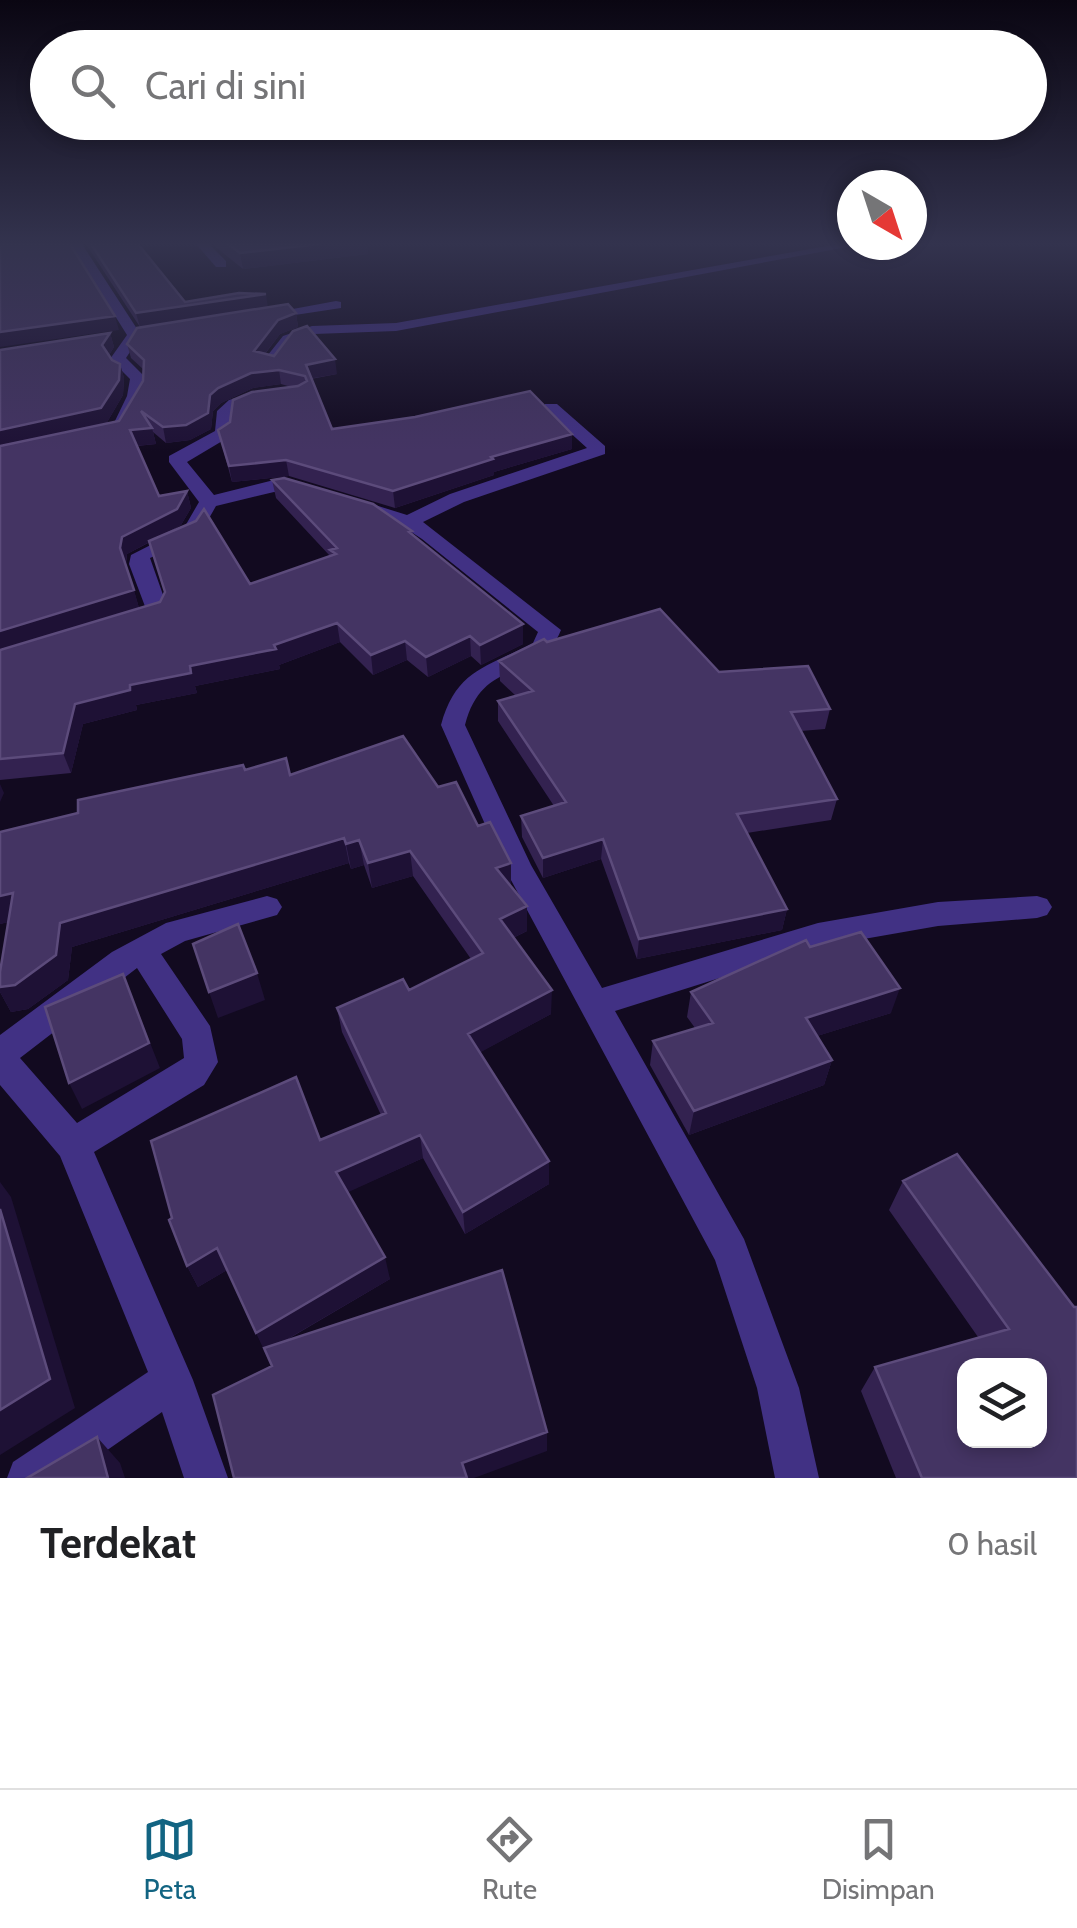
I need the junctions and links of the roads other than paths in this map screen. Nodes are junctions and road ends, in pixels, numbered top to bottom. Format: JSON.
{"nodes":[{"id":1,"x":120,"y":313,"type":"edge"},
{"id":2,"x":287,"y":313,"type":"edge"},
{"id":3,"x":469,"y":313,"type":"edge"},
{"id":4,"x":244,"y":319,"type":"edge"},
{"id":5,"x":152,"y":332,"type":"edge"},
{"id":6,"x":134,"y":334,"type":"junction"},
{"id":7,"x":115,"y":338,"type":"dead end"},
{"id":8,"x":268,"y":365,"type":"edge"},
{"id":9,"x":285,"y":392,"type":"edge"},
{"id":10,"x":551,"y":407,"type":"edge"},
{"id":11,"x":109,"y":434,"type":"edge"},
{"id":12,"x":209,"y":502,"type":"junction"},
{"id":13,"x":408,"y":522,"type":"junction"},
{"id":14,"x":118,"y":627,"type":"edge"},
{"id":15,"x":267,"y":907,"type":"dead end"},
{"id":16,"x":1037,"y":907,"type":"dead end"},
{"id":17,"x":142,"y":951,"type":"junction"},
{"id":18,"x":594,"y":1004,"type":"junction"},
{"id":19,"x":0,"y":1057,"type":"edge"},
{"id":20,"x":73,"y":1145,"type":"junction"},
{"id":21,"x":172,"y":1380,"type":"junction"},
{"id":22,"x":29,"y":1478,"type":"edge"},
{"id":23,"x":206,"y":1478,"type":"edge"},
{"id":24,"x":797,"y":1478,"type":"edge"}],
"edges":[{"from":1,"to":6,"type":"street"},
{"from":2,"to":4,"type":"street"},
{"from":3,"to":8,"type":"street"},
{"from":5,"to":6,"type":"street"},
{"from":6,"to":7,"type":"street"},
{"from":6,"to":11,"type":"street"},
{"from":9,"to":12,"type":"street"},
{"from":10,"to":13,"type":"street"},
{"from":12,"to":13,"type":"street"},
{"from":12,"to":14,"type":"street"},
{"from":13,"to":18,"type":"street"},
{"from":15,"to":17,"type":"street"},
{"from":16,"to":18,"type":"street"},
{"from":17,"to":19,"type":"street"},
{"from":17,"to":20,"type":"street"},
{"from":18,"to":24,"type":"street"},
{"from":19,"to":20,"type":"street"},
{"from":20,"to":21,"type":"street"},
{"from":21,"to":22,"type":"street"},
{"from":21,"to":23,"type":"street"}]}
